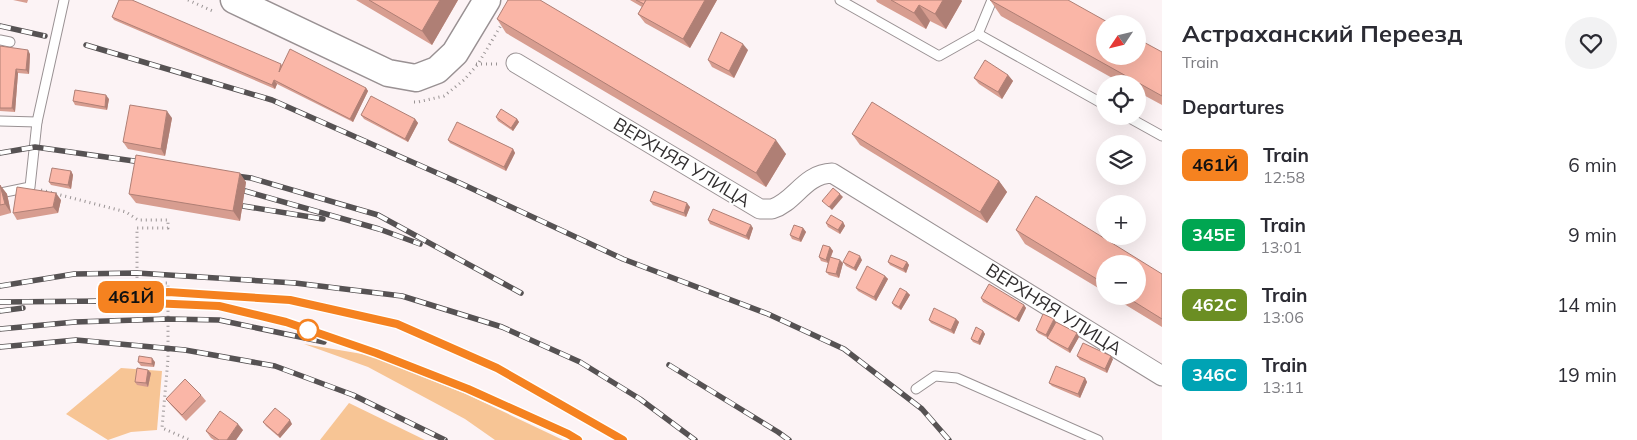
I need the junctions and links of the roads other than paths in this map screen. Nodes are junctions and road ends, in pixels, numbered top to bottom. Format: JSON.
{"nodes":[{"id":1,"x":64,"y":0,"type":"edge"},
{"id":2,"x":234,"y":0,"type":"edge"},
{"id":3,"x":487,"y":0,"type":"edge"},
{"id":4,"x":840,"y":0,"type":"edge"},
{"id":5,"x":992,"y":0,"type":"edge"},
{"id":6,"x":978,"y":34,"type":"junction"},
{"id":7,"x":0,"y":40,"type":"edge"},
{"id":8,"x":10,"y":42,"type":"dead end"},
{"id":9,"x":516,"y":64,"type":"road end"},
{"id":10,"x":1096,"y":100,"type":"edge"},
{"id":11,"x":0,"y":121,"type":"edge"},
{"id":12,"x":37,"y":122,"type":"junction"},
{"id":13,"x":1142,"y":125,"type":"edge"},
{"id":14,"x":1162,"y":136,"type":"edge"},
{"id":15,"x":0,"y":193,"type":"edge"},
{"id":16,"x":1162,"y":376,"type":"edge"},
{"id":17,"x":916,"y":389,"type":"dead end"},
{"id":18,"x":1098,"y":440,"type":"edge"}],
"edges":[{"from":1,"to":12,"type":"lane"},
{"from":2,"to":3,"type":"main road"},
{"from":4,"to":6,"type":"lane"},
{"from":5,"to":6,"type":"lane"},
{"from":6,"to":10,"type":"lane"},
{"from":7,"to":8,"type":"lane"},
{"from":9,"to":16,"type":"street","name":"ВЕРХНЯЯ УЛИЦА"},
{"from":11,"to":12,"type":"lane"},
{"from":12,"to":15,"type":"lane"},
{"from":13,"to":14,"type":"lane"},
{"from":17,"to":18,"type":"lane"}]}
